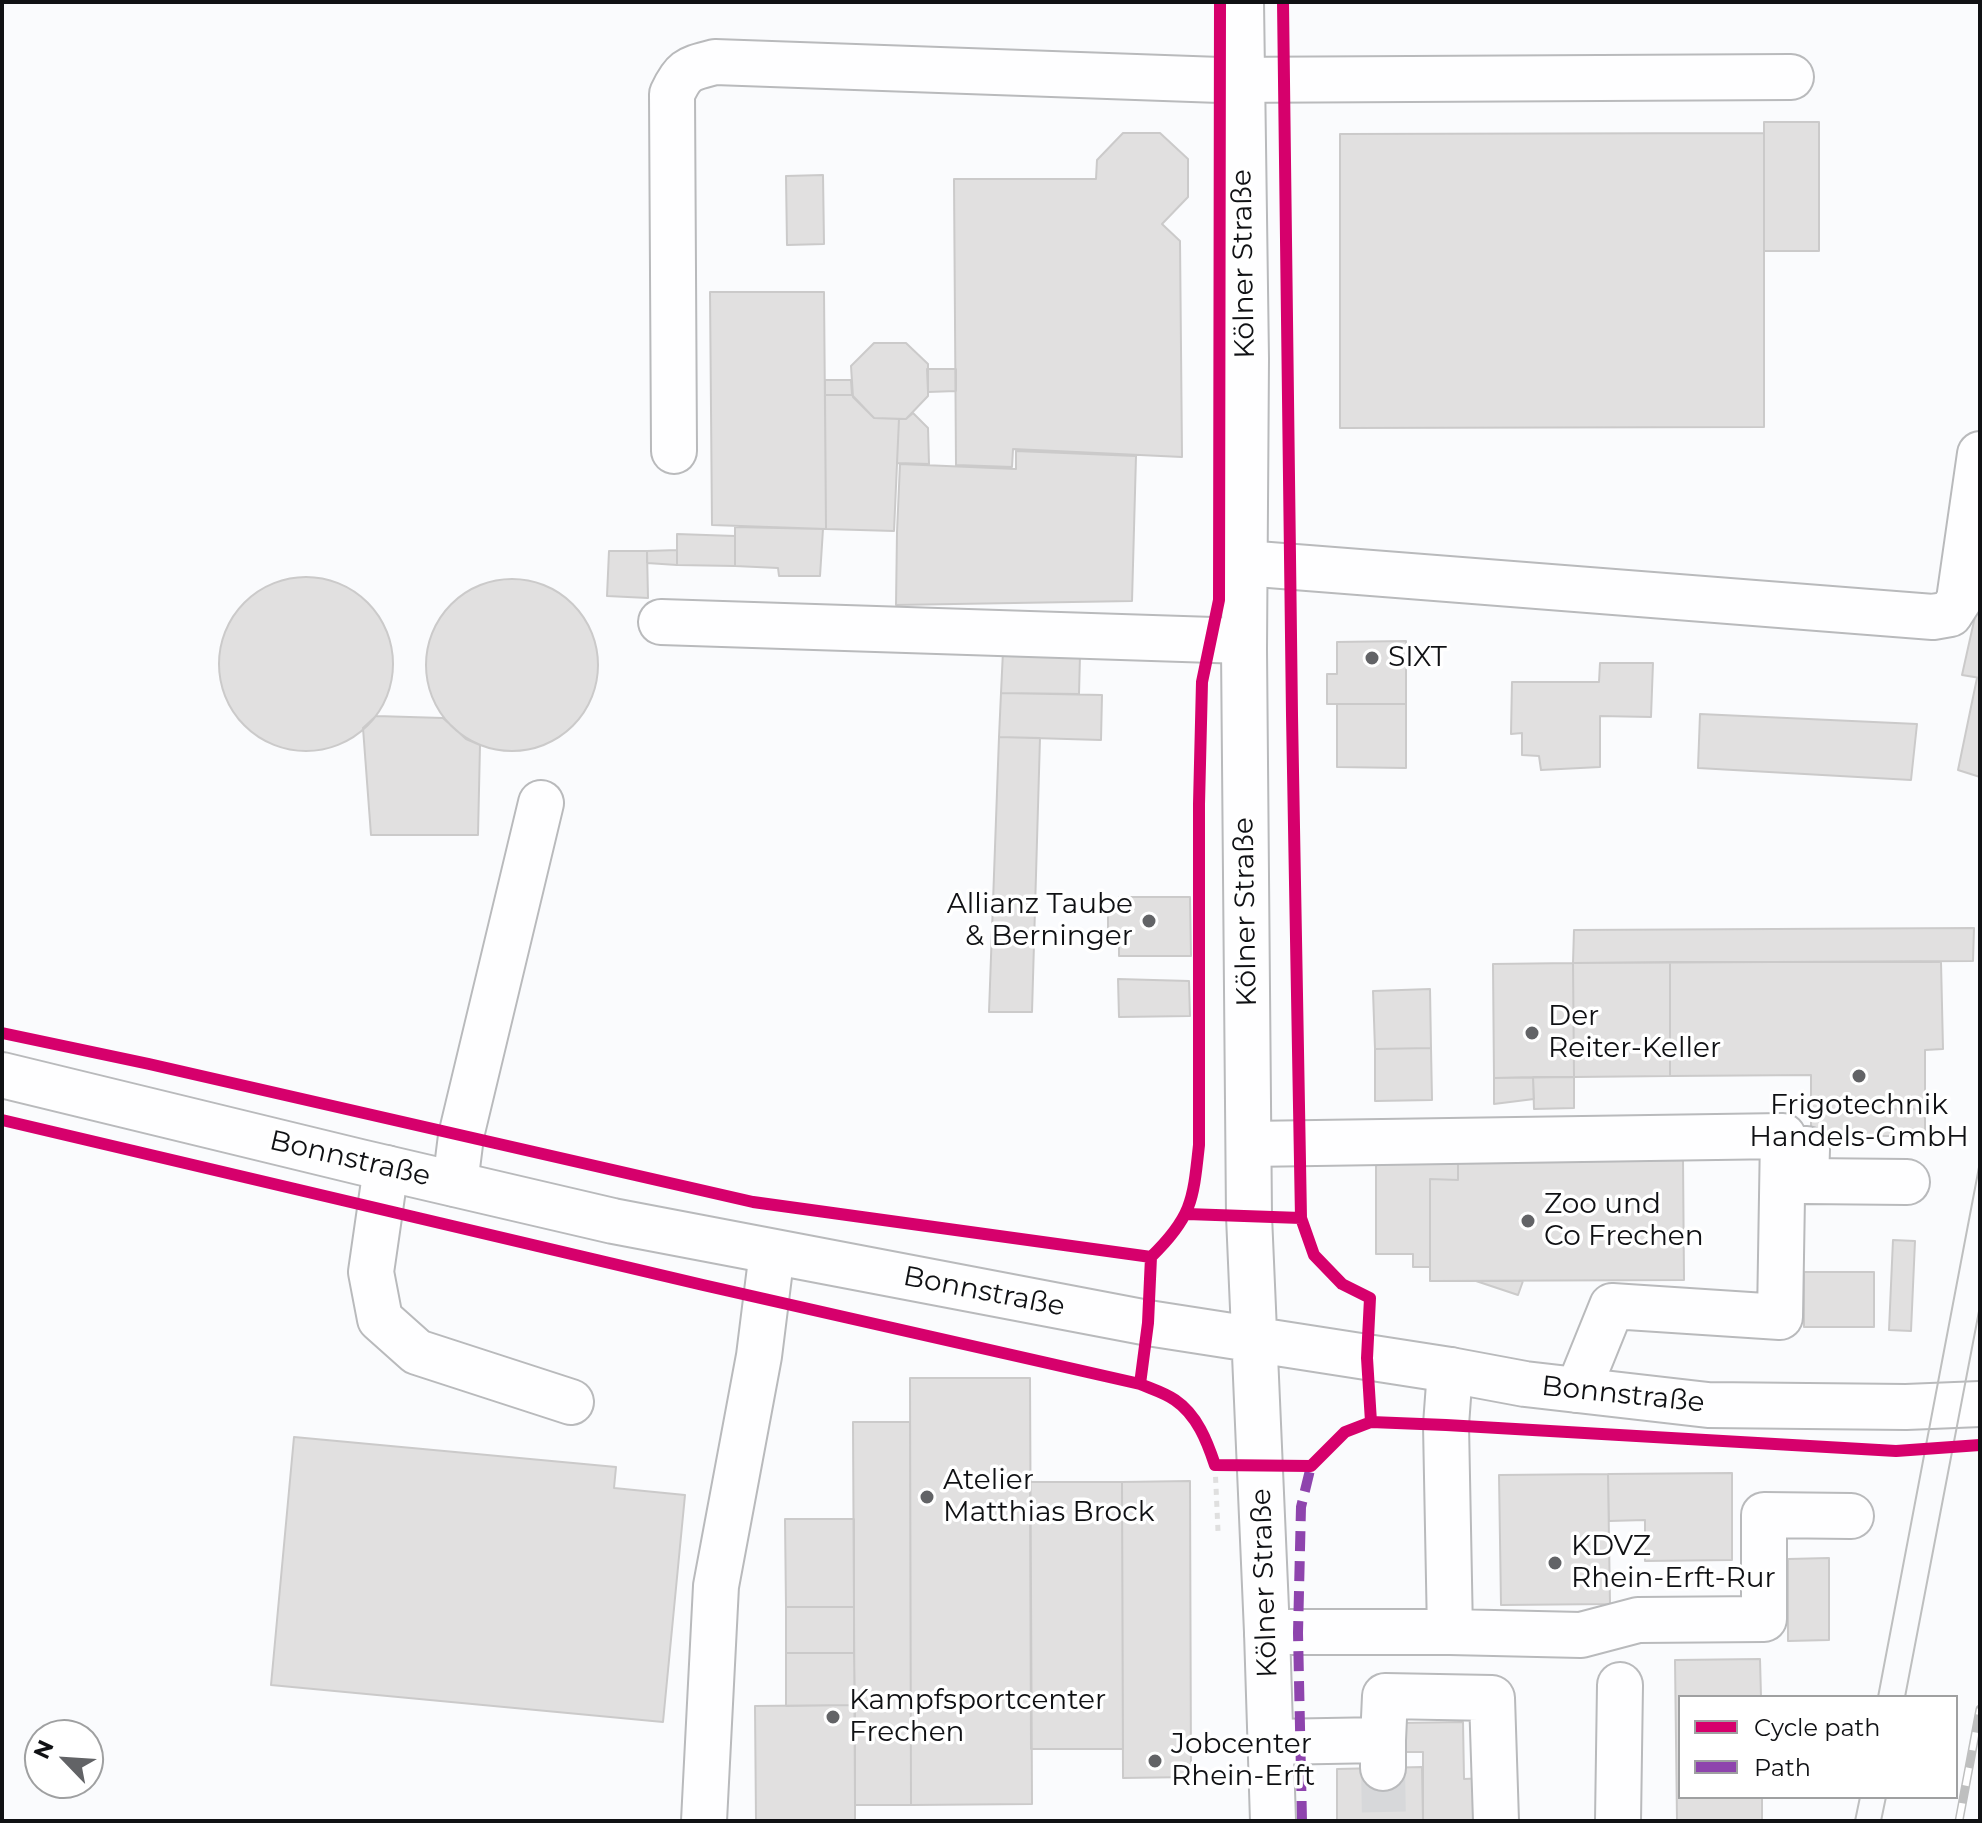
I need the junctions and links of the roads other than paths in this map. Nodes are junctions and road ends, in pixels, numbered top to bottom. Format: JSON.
{"nodes":[{"id":1,"x":1241,"y":2,"type":"edge"},
{"id":2,"x":1791,"y":77,"type":"dead end"},
{"id":3,"x":1242,"y":79,"type":"junction"},
{"id":4,"x":674,"y":451,"type":"dead end"},
{"id":5,"x":1980,"y":454,"type":"edge"},
{"id":6,"x":1244,"y":563,"type":"junction"},
{"id":7,"x":661,"y":622,"type":"dead end"},
{"id":8,"x":1244,"y":641,"type":"junction"},
{"id":9,"x":541,"y":803,"type":"dead end"},
{"id":10,"x":2,"y":1075,"type":"edge"},
{"id":11,"x":1249,"y":1144,"type":"junction"},
{"id":12,"x":1783,"y":1149,"type":"junction"},
{"id":13,"x":386,"y":1168,"type":"junction"},
{"id":14,"x":1907,"y":1182,"type":"dead end"},
{"id":15,"x":455,"y":1184,"type":"junction"},
{"id":16,"x":772,"y":1252,"type":"junction"},
{"id":17,"x":1254,"y":1340,"type":"junction"},
{"id":18,"x":1450,"y":1370,"type":"junction"},
{"id":19,"x":1578,"y":1390,"type":"junction"},
{"id":20,"x":571,"y":1402,"type":"dead end"},
{"id":21,"x":1980,"y":1404,"type":"edge"},
{"id":22,"x":1851,"y":1516,"type":"dead end"},
{"id":23,"x":1267,"y":1632,"type":"junction"},
{"id":24,"x":1450,"y":1632,"type":"junction"},
{"id":25,"x":1620,"y":1685,"type":"dead end"},
{"id":26,"x":1271,"y":1742,"type":"junction"},
{"id":27,"x":704,"y":1821,"type":"edge"},
{"id":28,"x":1273,"y":1821,"type":"edge"},
{"id":29,"x":1496,"y":1821,"type":"edge"},
{"id":30,"x":1618,"y":1821,"type":"edge"}],
"edges":[{"from":1,"to":3,"type":"main road","name":"Kölner Straße"},
{"from":2,"to":3,"type":"main road"},
{"from":3,"to":4,"type":"main road"},
{"from":3,"to":6,"type":"main road","name":"Kölner Straße"},
{"from":5,"to":6,"type":"main road"},
{"from":6,"to":8,"type":"main road","name":"Kölner Straße"},
{"from":7,"to":8,"type":"main road"},
{"from":8,"to":11,"type":"main road","name":"Kölner Straße"},
{"from":9,"to":15,"type":"main road"},
{"from":10,"to":13,"type":"main road","name":"Bonnstraße"},
{"from":11,"to":12,"type":"main road"},
{"from":11,"to":17,"type":"main road","name":"Kölner Straße"},
{"from":12,"to":14,"type":"main road"},
{"from":12,"to":19,"type":"main road"},
{"from":13,"to":15,"type":"main road","name":"Bonnstraße"},
{"from":13,"to":20,"type":"main road"},
{"from":15,"to":16,"type":"main road","name":"Bonnstraße"},
{"from":16,"to":17,"type":"main road","name":"Bonnstraße"},
{"from":16,"to":27,"type":"main road"},
{"from":17,"to":18,"type":"main road","name":"Bonnstraße"},
{"from":17,"to":23,"type":"main road","name":"Kölner Straße"},
{"from":18,"to":19,"type":"main road","name":"Bonnstraße"},
{"from":18,"to":24,"type":"main road"},
{"from":19,"to":21,"type":"main road","name":"Bonnstraße"},
{"from":22,"to":24,"type":"main road"},
{"from":23,"to":24,"type":"main road"},
{"from":23,"to":26,"type":"main road","name":"Kölner Straße"},
{"from":25,"to":30,"type":"main road"},
{"from":26,"to":28,"type":"main road","name":"Kölner Straße"},
{"from":26,"to":29,"type":"main road"}]}
